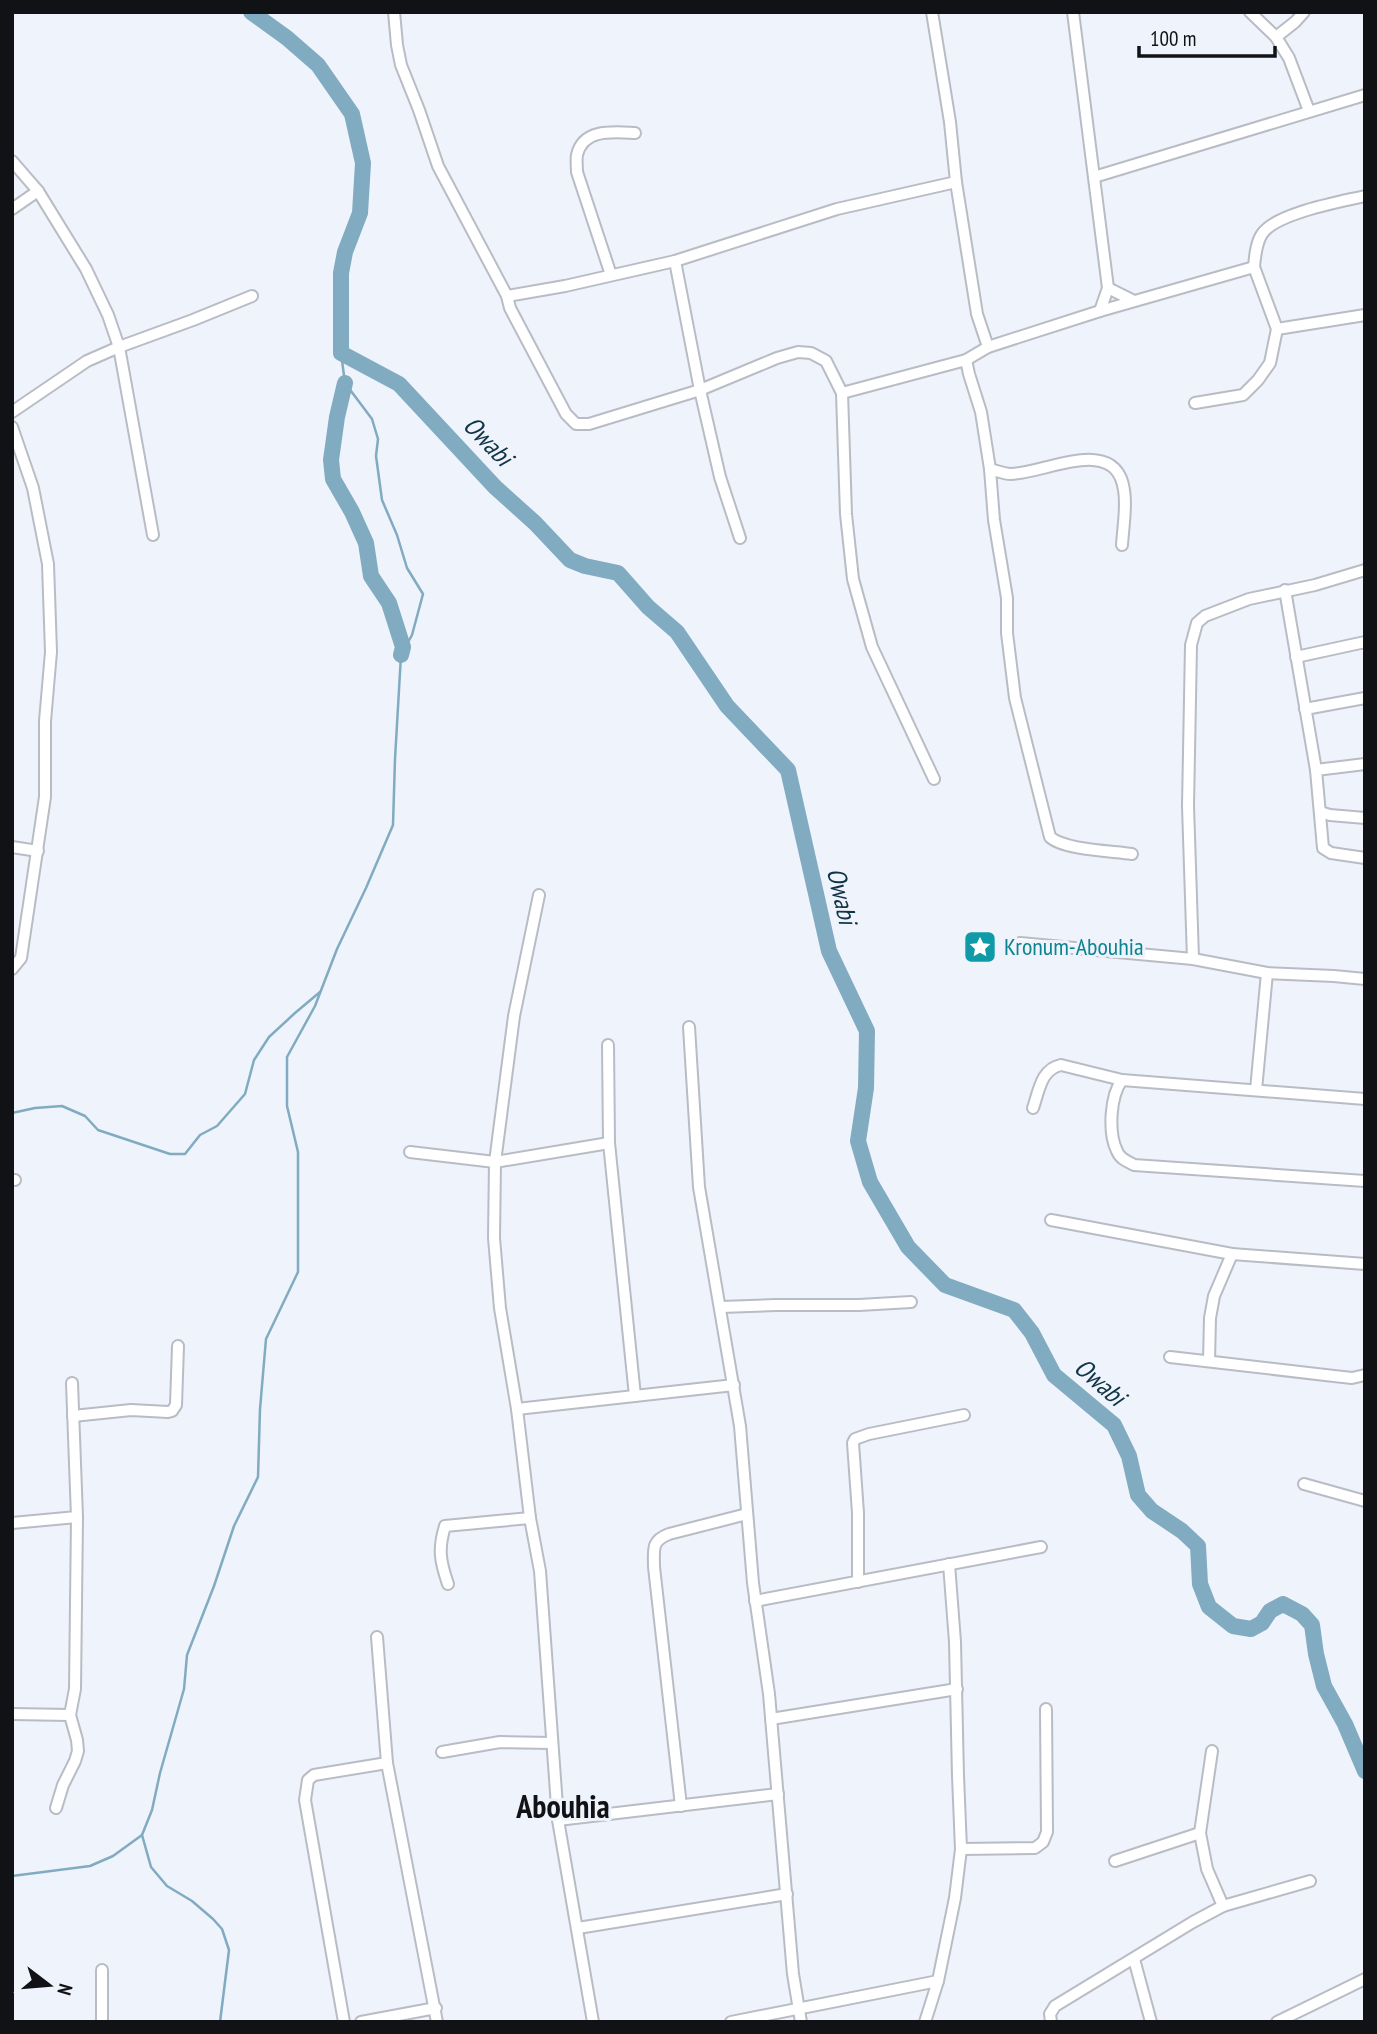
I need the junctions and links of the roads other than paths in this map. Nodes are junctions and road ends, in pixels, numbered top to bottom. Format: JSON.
{"nodes":[{"id":1,"x":394,"y":12,"type":"edge"},
{"id":2,"x":932,"y":12,"type":"edge"},
{"id":3,"x":1073,"y":12,"type":"edge"},
{"id":4,"x":1251,"y":12,"type":"edge"},
{"id":5,"x":1304,"y":12,"type":"edge"},
{"id":6,"x":1276,"y":37,"type":"junction"},
{"id":7,"x":1365,"y":95,"type":"edge"},
{"id":8,"x":1309,"y":111,"type":"junction"},
{"id":9,"x":635,"y":133,"type":"dead end"},
{"id":10,"x":12,"y":161,"type":"edge"},
{"id":11,"x":1094,"y":177,"type":"junction"},
{"id":12,"x":956,"y":182,"type":"junction"},
{"id":13,"x":38,"y":191,"type":"junction"},
{"id":14,"x":1365,"y":196,"type":"edge"},
{"id":15,"x":12,"y":209,"type":"edge"},
{"id":16,"x":676,"y":261,"type":"junction"},
{"id":17,"x":1254,"y":267,"type":"junction"},
{"id":18,"x":611,"y":275,"type":"junction"},
{"id":19,"x":1108,"y":288,"type":"junction"},
{"id":20,"x":252,"y":296,"type":"dead end"},
{"id":21,"x":507,"y":296,"type":"junction"},
{"id":22,"x":1134,"y":301,"type":"junction"},
{"id":23,"x":1100,"y":311,"type":"junction"},
{"id":24,"x":1365,"y":315,"type":"edge"},
{"id":25,"x":1277,"y":329,"type":"junction"},
{"id":26,"x":119,"y":347,"type":"junction"},
{"id":27,"x":988,"y":347,"type":"junction"},
{"id":28,"x":966,"y":360,"type":"junction"},
{"id":29,"x":700,"y":390,"type":"junction"},
{"id":30,"x":842,"y":393,"type":"junction"},
{"id":31,"x":1195,"y":403,"type":"dead end"},
{"id":32,"x":12,"y":412,"type":"edge"},
{"id":33,"x":12,"y":427,"type":"edge"},
{"id":34,"x":990,"y":470,"type":"junction"},
{"id":35,"x":153,"y":535,"type":"dead end"},
{"id":36,"x":740,"y":538,"type":"dead end"},
{"id":37,"x":1122,"y":545,"type":"dead end"},
{"id":38,"x":1365,"y":570,"type":"edge"},
{"id":39,"x":1285,"y":590,"type":"junction"},
{"id":40,"x":1365,"y":642,"type":"edge"},
{"id":41,"x":1296,"y":656,"type":"junction"},
{"id":42,"x":1365,"y":698,"type":"edge"},
{"id":43,"x":1305,"y":709,"type":"junction"},
{"id":44,"x":1365,"y":764,"type":"edge"},
{"id":45,"x":1316,"y":770,"type":"junction"},
{"id":46,"x":934,"y":779,"type":"dead end"},
{"id":47,"x":1320,"y":812,"type":"junction"},
{"id":48,"x":1365,"y":818,"type":"edge"},
{"id":49,"x":12,"y":847,"type":"edge"},
{"id":50,"x":38,"y":851,"type":"junction"},
{"id":51,"x":1132,"y":853,"type":"dead end"},
{"id":52,"x":1365,"y":858,"type":"edge"},
{"id":53,"x":539,"y":895,"type":"dead end"},
{"id":54,"x":1020,"y":943,"type":"dead end"},
{"id":55,"x":1193,"y":959,"type":"junction"},
{"id":56,"x":12,"y":969,"type":"edge"},
{"id":57,"x":1267,"y":973,"type":"junction"},
{"id":58,"x":1365,"y":979,"type":"edge"},
{"id":59,"x":689,"y":1027,"type":"dead end"},
{"id":60,"x":608,"y":1045,"type":"dead end"},
{"id":61,"x":1122,"y":1080,"type":"junction"},
{"id":62,"x":1256,"y":1090,"type":"junction"},
{"id":63,"x":1365,"y":1099,"type":"edge"},
{"id":64,"x":1033,"y":1108,"type":"dead end"},
{"id":65,"x":609,"y":1143,"type":"junction"},
{"id":66,"x":411,"y":1152,"type":"dead end"},
{"id":67,"x":495,"y":1162,"type":"junction"},
{"id":68,"x":1365,"y":1181,"type":"edge"},
{"id":69,"x":1051,"y":1220,"type":"dead end"},
{"id":70,"x":1232,"y":1254,"type":"junction"},
{"id":71,"x":1365,"y":1264,"type":"edge"},
{"id":72,"x":911,"y":1302,"type":"dead end"},
{"id":73,"x":721,"y":1307,"type":"junction"},
{"id":74,"x":178,"y":1346,"type":"dead end"},
{"id":75,"x":1170,"y":1357,"type":"dead end"},
{"id":76,"x":1209,"y":1361,"type":"junction"},
{"id":77,"x":1365,"y":1376,"type":"edge"},
{"id":78,"x":72,"y":1383,"type":"dead end"},
{"id":79,"x":734,"y":1385,"type":"junction"},
{"id":80,"x":635,"y":1396,"type":"junction"},
{"id":81,"x":517,"y":1409,"type":"junction"},
{"id":82,"x":964,"y":1415,"type":"dead end"},
{"id":83,"x":73,"y":1416,"type":"junction"},
{"id":84,"x":1304,"y":1484,"type":"dead end"},
{"id":85,"x":1365,"y":1501,"type":"edge"},
{"id":86,"x":747,"y":1514,"type":"junction"},
{"id":87,"x":77,"y":1517,"type":"junction"},
{"id":88,"x":530,"y":1518,"type":"junction"},
{"id":89,"x":12,"y":1523,"type":"edge"},
{"id":90,"x":1041,"y":1547,"type":"dead end"},
{"id":91,"x":949,"y":1563,"type":"junction"},
{"id":92,"x":858,"y":1582,"type":"junction"},
{"id":93,"x":448,"y":1584,"type":"dead end"},
{"id":94,"x":755,"y":1601,"type":"junction"},
{"id":95,"x":377,"y":1637,"type":"dead end"},
{"id":96,"x":957,"y":1689,"type":"junction"},
{"id":97,"x":1046,"y":1709,"type":"dead end"},
{"id":98,"x":12,"y":1714,"type":"edge"},
{"id":99,"x":70,"y":1715,"type":"junction"},
{"id":100,"x":771,"y":1719,"type":"junction"},
{"id":101,"x":552,"y":1743,"type":"junction"},
{"id":102,"x":1212,"y":1751,"type":"dead end"},
{"id":103,"x":442,"y":1752,"type":"dead end"},
{"id":104,"x":387,"y":1763,"type":"junction"},
{"id":105,"x":778,"y":1794,"type":"junction"},
{"id":106,"x":681,"y":1806,"type":"junction"},
{"id":107,"x":55,"y":1808,"type":"dead end"},
{"id":108,"x":558,"y":1820,"type":"junction"},
{"id":109,"x":1200,"y":1833,"type":"junction"},
{"id":110,"x":961,"y":1849,"type":"junction"},
{"id":111,"x":1115,"y":1861,"type":"dead end"},
{"id":112,"x":1310,"y":1881,"type":"dead end"},
{"id":113,"x":787,"y":1894,"type":"junction"},
{"id":114,"x":1223,"y":1906,"type":"junction"},
{"id":115,"x":578,"y":1928,"type":"junction"},
{"id":116,"x":1134,"y":1959,"type":"junction"},
{"id":117,"x":102,"y":1970,"type":"dead end"},
{"id":118,"x":1365,"y":1979,"type":"edge"},
{"id":119,"x":938,"y":1981,"type":"junction"},
{"id":120,"x":436,"y":2008,"type":"junction"},
{"id":121,"x":798,"y":2008,"type":"junction"},
{"id":122,"x":102,"y":2022,"type":"edge"},
{"id":123,"x":344,"y":2022,"type":"edge"},
{"id":124,"x":361,"y":2022,"type":"edge"},
{"id":125,"x":437,"y":2022,"type":"edge"},
{"id":126,"x":593,"y":2022,"type":"edge"},
{"id":127,"x":731,"y":2022,"type":"edge"},
{"id":128,"x":801,"y":2022,"type":"edge"},
{"id":129,"x":925,"y":2022,"type":"edge"},
{"id":130,"x":1051,"y":2022,"type":"edge"},
{"id":131,"x":1151,"y":2022,"type":"edge"},
{"id":132,"x":1277,"y":2022,"type":"edge"}],
"edges":[{"from":1,"to":21,"type":"street"},
{"from":2,"to":12,"type":"street"},
{"from":3,"to":11,"type":"street"},
{"from":4,"to":6,"type":"street"},
{"from":5,"to":6,"type":"street"},
{"from":6,"to":8,"type":"street"},
{"from":7,"to":8,"type":"street"},
{"from":8,"to":11,"type":"street"},
{"from":9,"to":18,"type":"street"},
{"from":10,"to":13,"type":"street"},
{"from":11,"to":19,"type":"street"},
{"from":12,"to":16,"type":"street"},
{"from":12,"to":27,"type":"street"},
{"from":13,"to":15,"type":"street"},
{"from":13,"to":26,"type":"street"},
{"from":14,"to":17,"type":"street"},
{"from":16,"to":18,"type":"street"},
{"from":16,"to":29,"type":"street"},
{"from":17,"to":22,"type":"street"},
{"from":17,"to":25,"type":"street"},
{"from":18,"to":21,"type":"street"},
{"from":19,"to":22,"type":"street"},
{"from":19,"to":23,"type":"street"},
{"from":20,"to":26,"type":"street"},
{"from":21,"to":29,"type":"street"},
{"from":22,"to":23,"type":"street"},
{"from":23,"to":27,"type":"street"},
{"from":24,"to":25,"type":"street"},
{"from":25,"to":31,"type":"street"},
{"from":26,"to":32,"type":"street"},
{"from":26,"to":35,"type":"street"},
{"from":27,"to":28,"type":"street"},
{"from":28,"to":30,"type":"street"},
{"from":28,"to":34,"type":"street"},
{"from":29,"to":30,"type":"street"},
{"from":29,"to":36,"type":"street"},
{"from":30,"to":46,"type":"street"},
{"from":33,"to":50,"type":"street"},
{"from":34,"to":37,"type":"street"},
{"from":34,"to":51,"type":"street"},
{"from":38,"to":39,"type":"street"},
{"from":39,"to":41,"type":"street"},
{"from":39,"to":55,"type":"street"},
{"from":40,"to":41,"type":"street"},
{"from":41,"to":43,"type":"street"},
{"from":42,"to":43,"type":"street"},
{"from":43,"to":45,"type":"street"},
{"from":44,"to":45,"type":"street"},
{"from":45,"to":47,"type":"street"},
{"from":47,"to":48,"type":"street"},
{"from":47,"to":52,"type":"street"},
{"from":49,"to":50,"type":"street"},
{"from":50,"to":56,"type":"street"},
{"from":53,"to":67,"type":"street"},
{"from":54,"to":55,"type":"street"},
{"from":55,"to":57,"type":"street"},
{"from":57,"to":58,"type":"street"},
{"from":57,"to":62,"type":"street"},
{"from":59,"to":73,"type":"street"},
{"from":60,"to":65,"type":"street"},
{"from":61,"to":62,"type":"street"},
{"from":61,"to":64,"type":"street"},
{"from":61,"to":68,"type":"street"},
{"from":62,"to":63,"type":"street"},
{"from":65,"to":67,"type":"street"},
{"from":65,"to":80,"type":"street"},
{"from":66,"to":67,"type":"street"},
{"from":67,"to":81,"type":"street"},
{"from":69,"to":70,"type":"street"},
{"from":70,"to":71,"type":"street"},
{"from":70,"to":76,"type":"street"},
{"from":72,"to":73,"type":"street"},
{"from":73,"to":79,"type":"street"},
{"from":74,"to":83,"type":"street"},
{"from":75,"to":76,"type":"street"},
{"from":76,"to":77,"type":"street"},
{"from":78,"to":83,"type":"street"},
{"from":79,"to":80,"type":"street"},
{"from":79,"to":86,"type":"street"},
{"from":80,"to":81,"type":"street"},
{"from":81,"to":88,"type":"street"},
{"from":82,"to":92,"type":"street"},
{"from":83,"to":87,"type":"street"},
{"from":84,"to":85,"type":"street"},
{"from":86,"to":94,"type":"street"},
{"from":86,"to":106,"type":"street"},
{"from":87,"to":89,"type":"street"},
{"from":87,"to":99,"type":"street"},
{"from":88,"to":93,"type":"street"},
{"from":88,"to":101,"type":"street"},
{"from":90,"to":91,"type":"street"},
{"from":91,"to":92,"type":"street"},
{"from":91,"to":96,"type":"street"},
{"from":92,"to":94,"type":"street"},
{"from":94,"to":100,"type":"street"},
{"from":95,"to":104,"type":"street"},
{"from":96,"to":100,"type":"street"},
{"from":96,"to":110,"type":"street"},
{"from":97,"to":110,"type":"street"},
{"from":98,"to":99,"type":"street"},
{"from":99,"to":107,"type":"street"},
{"from":100,"to":105,"type":"street"},
{"from":101,"to":103,"type":"street"},
{"from":101,"to":108,"type":"street"},
{"from":102,"to":109,"type":"street"},
{"from":104,"to":120,"type":"street"},
{"from":104,"to":123,"type":"street"},
{"from":105,"to":106,"type":"street"},
{"from":105,"to":113,"type":"street"},
{"from":106,"to":108,"type":"street"},
{"from":108,"to":115,"type":"street"},
{"from":109,"to":111,"type":"street"},
{"from":109,"to":114,"type":"street"},
{"from":110,"to":119,"type":"street"},
{"from":112,"to":114,"type":"street"},
{"from":113,"to":115,"type":"street"},
{"from":113,"to":121,"type":"street"},
{"from":114,"to":116,"type":"street"},
{"from":115,"to":126,"type":"street"},
{"from":116,"to":130,"type":"street"},
{"from":116,"to":131,"type":"street"},
{"from":117,"to":122,"type":"street"},
{"from":118,"to":132,"type":"street"},
{"from":119,"to":121,"type":"street"},
{"from":119,"to":129,"type":"street"},
{"from":120,"to":124,"type":"street"},
{"from":120,"to":125,"type":"street"},
{"from":121,"to":127,"type":"street"},
{"from":121,"to":128,"type":"street"}]}
